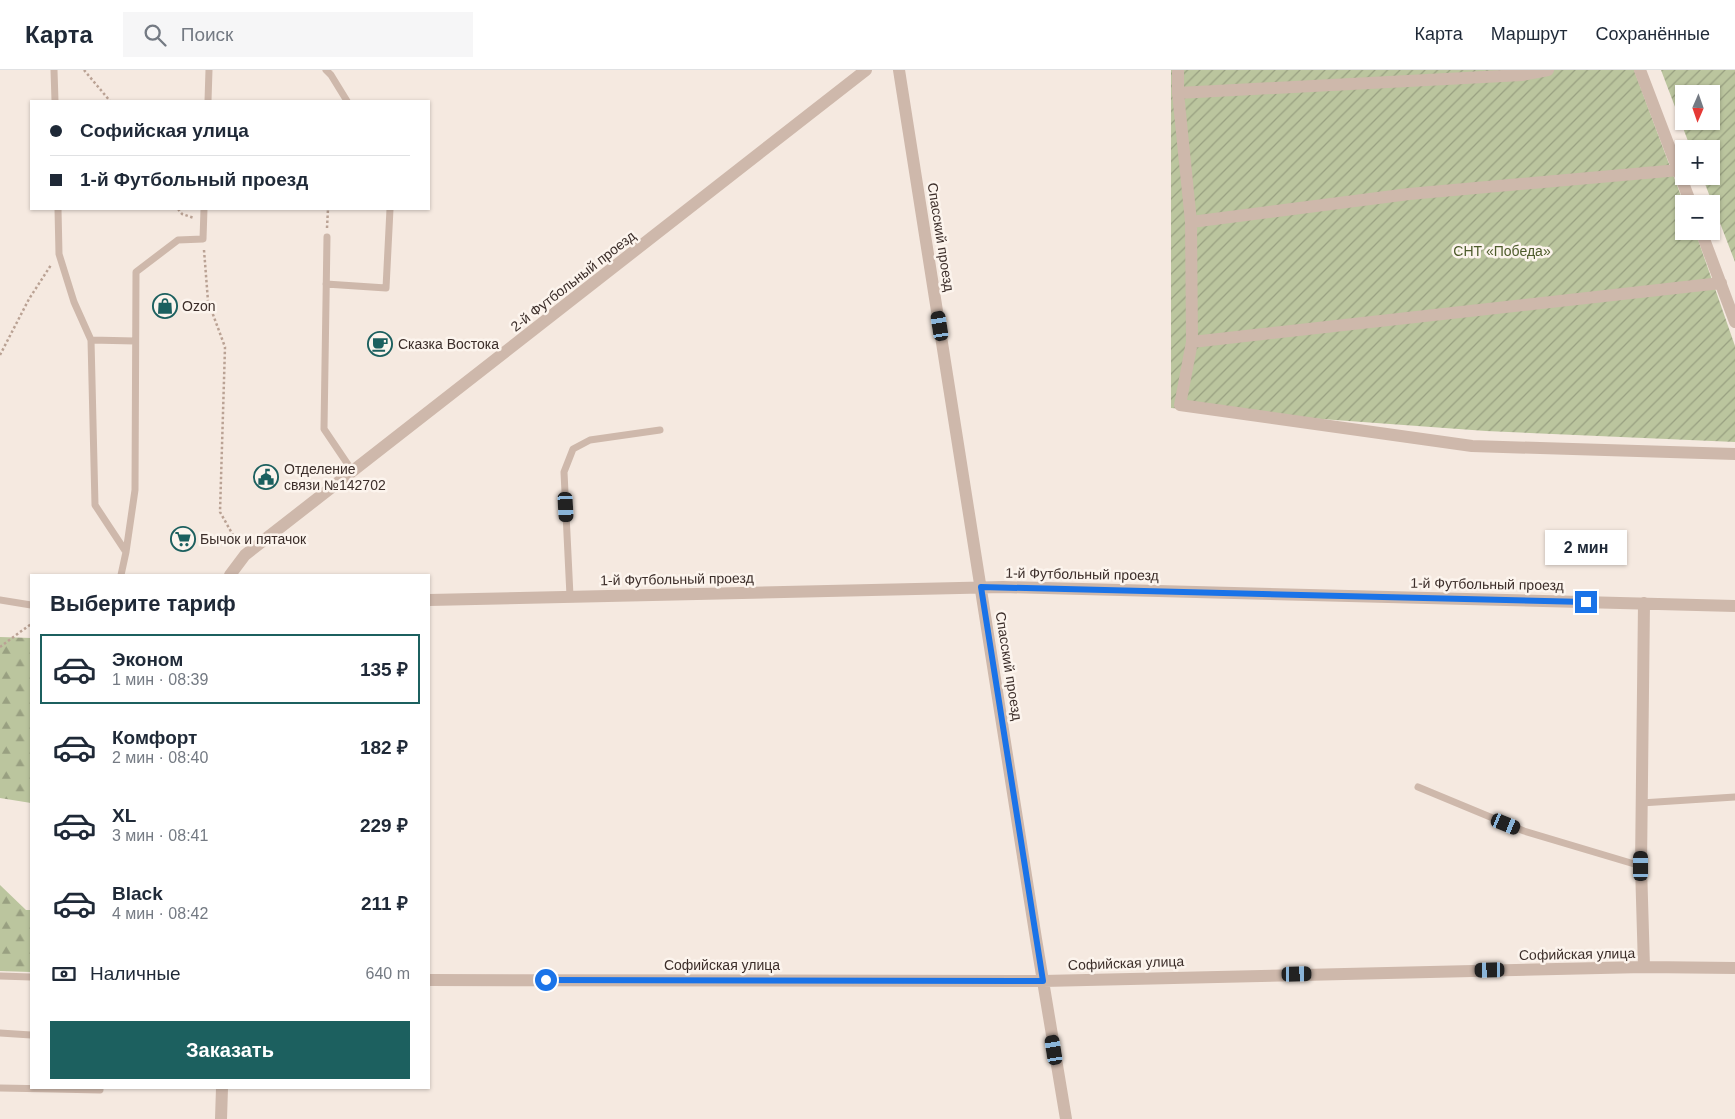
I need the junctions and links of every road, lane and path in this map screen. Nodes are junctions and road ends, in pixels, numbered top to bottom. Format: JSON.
{"nodes":[{"id":1,"x":54,"y":70,"type":"edge"},
{"id":2,"x":84,"y":70,"type":"edge"},
{"id":3,"x":209,"y":70,"type":"edge"},
{"id":4,"x":326,"y":70,"type":"edge"},
{"id":5,"x":866,"y":70,"type":"edge"},
{"id":6,"x":899,"y":70,"type":"edge"},
{"id":7,"x":1178,"y":70,"type":"edge"},
{"id":8,"x":1548,"y":70,"type":"edge"},
{"id":9,"x":1640,"y":70,"type":"edge"},
{"id":10,"x":1178,"y":93,"type":"junction"},
{"id":11,"x":55,"y":100,"type":"edge"},
{"id":12,"x":109,"y":100,"type":"edge"},
{"id":13,"x":208,"y":100,"type":"edge"},
{"id":14,"x":346,"y":100,"type":"edge"},
{"id":15,"x":1675,"y":160,"type":"edge"},
{"id":16,"x":1675,"y":170,"type":"edge"},
{"id":17,"x":58,"y":210,"type":"edge"},
{"id":18,"x":179,"y":210,"type":"edge"},
{"id":19,"x":204,"y":210,"type":"edge"},
{"id":20,"x":328,"y":210,"type":"edge"},
{"id":21,"x":390,"y":210,"type":"edge"},
{"id":22,"x":204,"y":221,"type":"junction"},
{"id":23,"x":1191,"y":222,"type":"junction"},
{"id":24,"x":327,"y":237,"type":"joint"},
{"id":25,"x":203,"y":239,"type":"junction"},
{"id":26,"x":1704,"y":240,"type":"edge"},
{"id":27,"x":58,"y":254,"type":"junction"},
{"id":28,"x":1720,"y":283,"type":"junction"},
{"id":29,"x":326,"y":284,"type":"junction"},
{"id":30,"x":1735,"y":322,"type":"edge"},
{"id":31,"x":91,"y":340,"type":"junction"},
{"id":32,"x":135,"y":342,"type":"junction"},
{"id":33,"x":1192,"y":342,"type":"junction"},
{"id":34,"x":0,"y":355,"type":"edge"},
{"id":35,"x":660,"y":430,"type":"dead end"},
{"id":36,"x":1735,"y":454,"type":"edge"},
{"id":37,"x":353,"y":472,"type":"junction"},
{"id":38,"x":126,"y":552,"type":"junction"},
{"id":39,"x":245,"y":556,"type":"junction"},
{"id":40,"x":121,"y":574,"type":"edge"},
{"id":41,"x":231,"y":574,"type":"edge"},
{"id":42,"x":981,"y":587,"type":"junction"},
{"id":43,"x":570,"y":596,"type":"junction"},
{"id":44,"x":0,"y":600,"type":"edge"},
{"id":45,"x":430,"y":600,"type":"edge"},
{"id":46,"x":1644,"y":603,"type":"junction"},
{"id":47,"x":30,"y":605,"type":"edge"},
{"id":48,"x":1735,"y":606,"type":"edge"},
{"id":49,"x":30,"y":625,"type":"edge"},
{"id":50,"x":0,"y":646,"type":"edge"},
{"id":51,"x":1418,"y":787,"type":"dead end"},
{"id":52,"x":1735,"y":796,"type":"edge"},
{"id":53,"x":1641,"y":803,"type":"junction"},
{"id":54,"x":1641,"y":866,"type":"junction"},
{"id":55,"x":1644,"y":968,"type":"junction"},
{"id":56,"x":1735,"y":968,"type":"edge"},
{"id":57,"x":0,"y":976,"type":"edge"},
{"id":58,"x":30,"y":977,"type":"edge"},
{"id":59,"x":430,"y":980,"type":"edge"},
{"id":60,"x":1043,"y":981,"type":"junction"},
{"id":61,"x":0,"y":1034,"type":"edge"},
{"id":62,"x":30,"y":1034,"type":"edge"},
{"id":63,"x":0,"y":1088,"type":"edge"},
{"id":64,"x":30,"y":1088,"type":"edge"},
{"id":65,"x":77,"y":1089,"type":"edge"},
{"id":66,"x":100,"y":1089,"type":"edge"},
{"id":67,"x":222,"y":1089,"type":"edge"},
{"id":68,"x":221,"y":1119,"type":"edge"},
{"id":69,"x":1066,"y":1119,"type":"edge"}],
"edges":[{"from":1,"to":11,"type":"lane"},
{"from":2,"to":12,"type":"path"},
{"from":3,"to":13,"type":"lane"},
{"from":4,"to":14,"type":"lane"},
{"from":5,"to":37,"type":"street","name":"2-й Футбольный проезд"},
{"from":6,"to":42,"type":"street","name":"Спасский проезд"},
{"from":7,"to":10,"type":"street"},
{"from":8,"to":10,"type":"street"},
{"from":9,"to":15,"type":"street"},
{"from":10,"to":23,"type":"street"},
{"from":16,"to":23,"type":"street"},
{"from":17,"to":27,"type":"lane"},
{"from":18,"to":22,"type":"path"},
{"from":19,"to":22,"type":"lane"},
{"from":20,"to":24,"type":"path"},
{"from":21,"to":29,"type":"lane"},
{"from":22,"to":25,"type":"lane"},
{"from":23,"to":33,"type":"street"},
{"from":24,"to":29,"type":"lane"},
{"from":25,"to":32,"type":"lane"},
{"from":25,"to":39,"type":"path"},
{"from":26,"to":28,"type":"street"},
{"from":27,"to":31,"type":"lane"},
{"from":27,"to":34,"type":"path"},
{"from":28,"to":30,"type":"street"},
{"from":28,"to":33,"type":"street"},
{"from":29,"to":37,"type":"lane"},
{"from":31,"to":32,"type":"lane"},
{"from":31,"to":38,"type":"lane"},
{"from":32,"to":38,"type":"lane"},
{"from":33,"to":36,"type":"street"},
{"from":35,"to":43,"type":"lane"},
{"from":37,"to":39,"type":"street","name":"2-й Футбольный проезд"},
{"from":38,"to":40,"type":"lane"},
{"from":39,"to":41,"type":"street","name":"2-й Футбольный проезд"},
{"from":42,"to":43,"type":"street","name":"1-й Футбольный проезд"},
{"from":42,"to":46,"type":"street","name":"1-й Футбольный проезд"},
{"from":42,"to":60,"type":"street","name":"Спасский проезд"},
{"from":43,"to":45,"type":"street","name":"1-й Футбольный проезд"},
{"from":44,"to":47,"type":"lane"},
{"from":46,"to":48,"type":"street","name":"1-й Футбольный проезд"},
{"from":46,"to":53,"type":"street"},
{"from":49,"to":50,"type":"path"},
{"from":51,"to":54,"type":"lane"},
{"from":52,"to":53,"type":"lane"},
{"from":53,"to":54,"type":"street"},
{"from":54,"to":55,"type":"street"},
{"from":55,"to":56,"type":"street","name":"Софийская улица"},
{"from":55,"to":60,"type":"street","name":"Софийская улица"},
{"from":57,"to":58,"type":"lane"},
{"from":59,"to":60,"type":"street","name":"Софийская улица"},
{"from":60,"to":69,"type":"street","name":"Спасский проезд"},
{"from":61,"to":62,"type":"lane"},
{"from":63,"to":64,"type":"lane"},
{"from":65,"to":66,"type":"lane"},
{"from":67,"to":68,"type":"street"}]}
